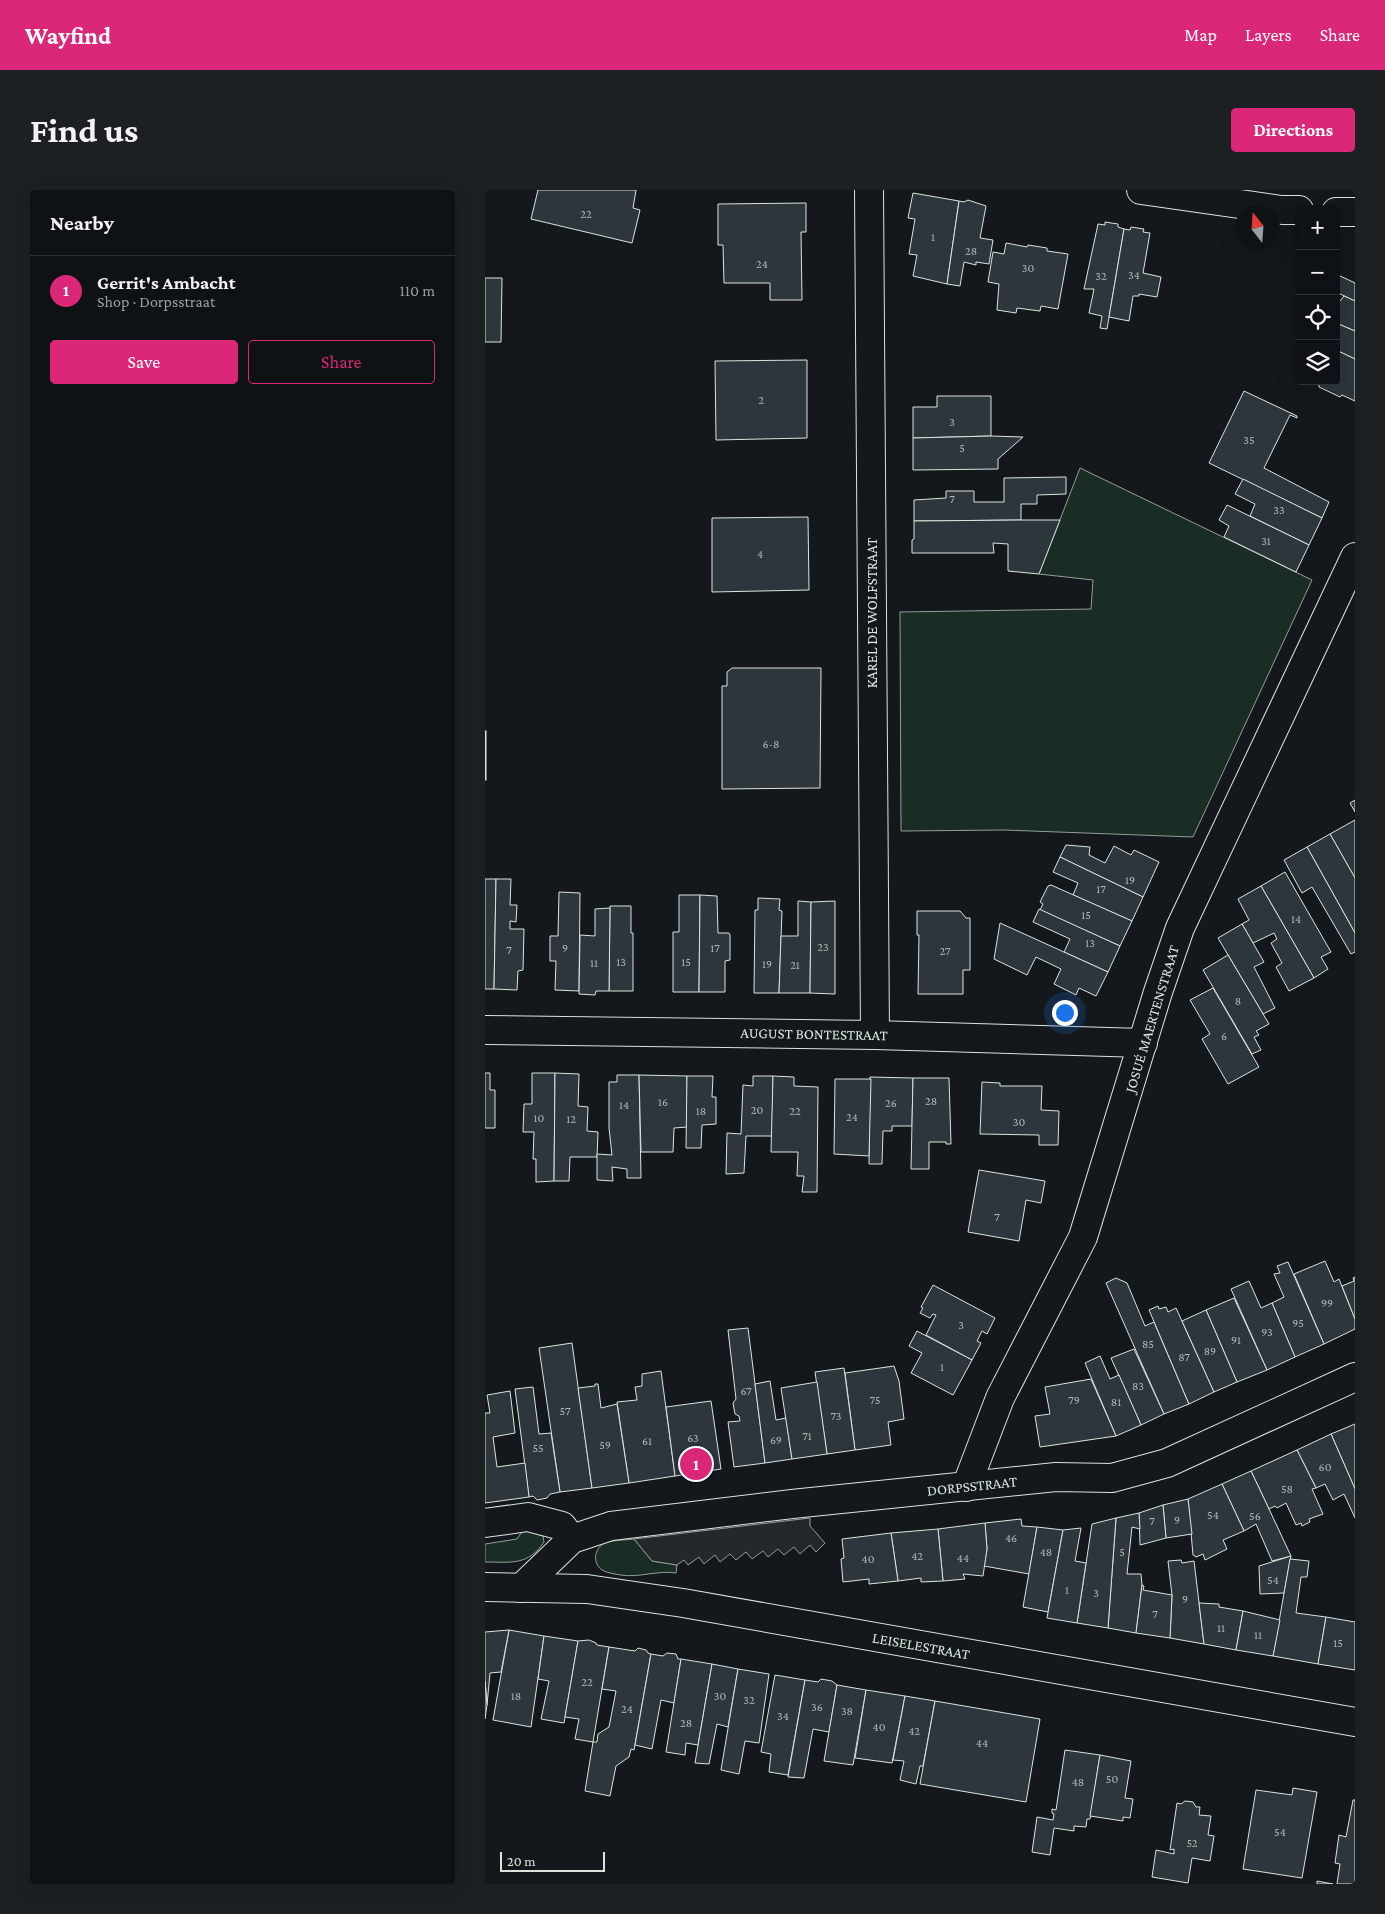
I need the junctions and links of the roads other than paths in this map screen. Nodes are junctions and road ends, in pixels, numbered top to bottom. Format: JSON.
{"nodes":[{"id":1,"x":869,"y":190,"type":"edge"},
{"id":2,"x":1141,"y":190,"type":"edge"},
{"id":3,"x":1295,"y":210,"type":"edge"},
{"id":4,"x":1355,"y":557,"type":"edge"},
{"id":5,"x":485,"y":1030,"type":"edge"},
{"id":6,"x":875,"y":1035,"type":"junction"},
{"id":7,"x":1143,"y":1043,"type":"junction"},
{"id":8,"x":1355,"y":1377,"type":"edge"},
{"id":9,"x":966,"y":1487,"type":"junction"},
{"id":10,"x":485,"y":1523,"type":"edge"},
{"id":11,"x":572,"y":1539,"type":"junction"},
{"id":12,"x":485,"y":1587,"type":"edge"},
{"id":13,"x":521,"y":1588,"type":"junction"},
{"id":14,"x":1355,"y":1722,"type":"edge"}],
"edges":[{"from":1,"to":6,"type":"street","name":"KAREL DE WOLFSTRAAT"},
{"from":2,"to":3,"type":"street"},
{"from":4,"to":7,"type":"street","name":"JOSUÉ MAERTENSTRAAT"},
{"from":5,"to":6,"type":"street","name":"AUGUST BONTESTRAAT"},
{"from":6,"to":7,"type":"street","name":"AUGUST BONTESTRAAT"},
{"from":7,"to":9,"type":"street","name":"JOSUÉ MAERTENSTRAAT"},
{"from":8,"to":9,"type":"street","name":"DORPSSTRAAT"},
{"from":9,"to":11,"type":"street","name":"DORPSSTRAAT"},
{"from":10,"to":11,"type":"street"},
{"from":11,"to":13,"type":"street","name":"DORPSSTRAAT"},
{"from":12,"to":13,"type":"street","name":"LEISELESTRAAT"},
{"from":13,"to":14,"type":"street","name":"LEISELESTRAAT"}]}
